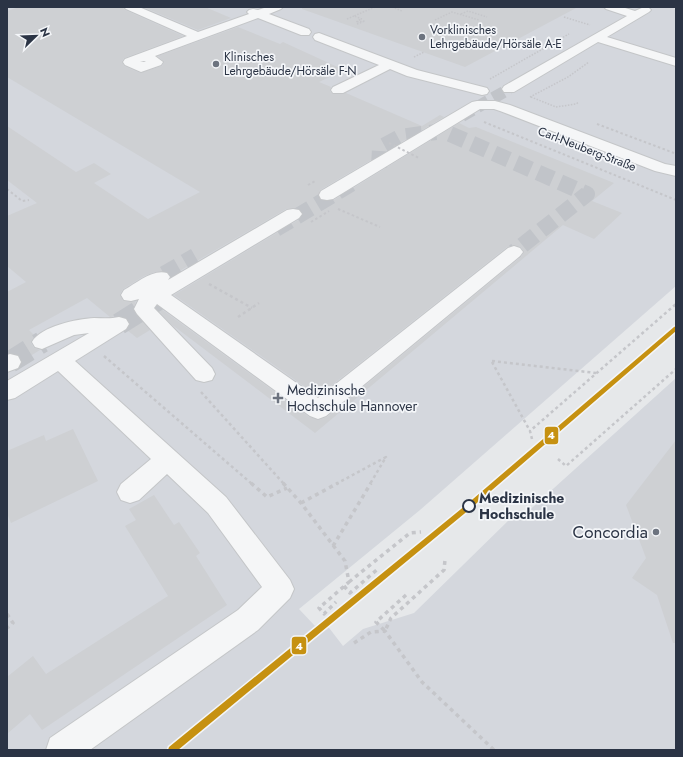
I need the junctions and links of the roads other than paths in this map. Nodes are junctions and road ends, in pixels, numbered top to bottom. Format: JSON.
{"nodes":[{"id":1,"x":130,"y":7,"type":"edge"},
{"id":2,"x":241,"y":7,"type":"edge"},
{"id":3,"x":277,"y":7,"type":"edge"},
{"id":4,"x":610,"y":7,"type":"edge"},
{"id":5,"x":627,"y":7,"type":"edge"},
{"id":6,"x":642,"y":12,"type":"junction"},
{"id":7,"x":259,"y":14,"type":"junction"},
{"id":8,"x":305,"y":32,"type":"dead end"},
{"id":9,"x":196,"y":36,"type":"junction"},
{"id":10,"x":319,"y":37,"type":"dead end"},
{"id":11,"x":596,"y":38,"type":"junction"},
{"id":12,"x":144,"y":56,"type":"dead end"},
{"id":13,"x":676,"y":62,"type":"edge"},
{"id":14,"x":390,"y":64,"type":"junction"},
{"id":15,"x":412,"y":73,"type":"junction"},
{"id":16,"x":484,"y":86,"type":"road end"},
{"id":17,"x":509,"y":88,"type":"tunnel mouth"},
{"id":18,"x":338,"y":90,"type":"dead end"},
{"id":19,"x":521,"y":99,"type":"road end"},
{"id":20,"x":468,"y":105,"type":"junction"},
{"id":21,"x":491,"y":118,"type":"road end"},
{"id":22,"x":443,"y":132,"type":"junction"},
{"id":23,"x":676,"y":163,"type":"edge"},
{"id":24,"x":372,"y":168,"type":"junction"},
{"id":25,"x":671,"y":171,"type":"edge"},
{"id":26,"x":676,"y":184,"type":"edge"},
{"id":27,"x":327,"y":195,"type":"dead end"},
{"id":28,"x":514,"y":252,"type":"tunnel mouth"},
{"id":29,"x":196,"y":256,"type":"tunnel mouth"},
{"id":30,"x":164,"y":274,"type":"tunnel mouth"},
{"id":31,"x":157,"y":294,"type":"junction"},
{"id":32,"x":130,"y":295,"type":"dead end"},
{"id":33,"x":51,"y":351,"type":"junction"},
{"id":34,"x":201,"y":382,"type":"road end"},
{"id":35,"x":7,"y":392,"type":"edge"},
{"id":36,"x":168,"y":459,"type":"junction"},
{"id":37,"x":130,"y":492,"type":"dead end"},
{"id":38,"x":62,"y":750,"type":"edge"}],
"edges":[{"from":1,"to":9,"type":"lane"},
{"from":2,"to":7,"type":"lane"},
{"from":3,"to":7,"type":"lane"},
{"from":4,"to":6,"type":"lane"},
{"from":5,"to":6,"type":"lane"},
{"from":6,"to":11,"type":"lane"},
{"from":7,"to":8,"type":"lane"},
{"from":7,"to":9,"type":"lane"},
{"from":9,"to":12,"type":"lane"},
{"from":10,"to":14,"type":"lane"},
{"from":11,"to":13,"type":"lane"},
{"from":11,"to":17,"type":"lane"},
{"from":14,"to":15,"type":"lane"},
{"from":14,"to":18,"type":"lane"},
{"from":15,"to":16,"type":"lane"},
{"from":15,"to":20,"type":"lane"},
{"from":19,"to":23,"type":"lane","name":"Carl-Neuberg-Straße"},
{"from":20,"to":22,"type":"lane"},
{"from":20,"to":25,"type":"lane"},
{"from":21,"to":26,"type":"lane","name":"Carl-Neuberg-Straße"},
{"from":22,"to":24,"type":"lane"},
{"from":22,"to":24,"type":"lane"},
{"from":24,"to":27,"type":"lane"},
{"from":28,"to":31,"type":"lane"},
{"from":29,"to":31,"type":"lane"},
{"from":30,"to":32,"type":"lane"},
{"from":31,"to":34,"type":"lane"},
{"from":33,"to":33,"type":"lane"},
{"from":33,"to":35,"type":"lane"},
{"from":33,"to":36,"type":"lane"},
{"from":36,"to":37,"type":"lane"},
{"from":36,"to":38,"type":"lane"}]}
